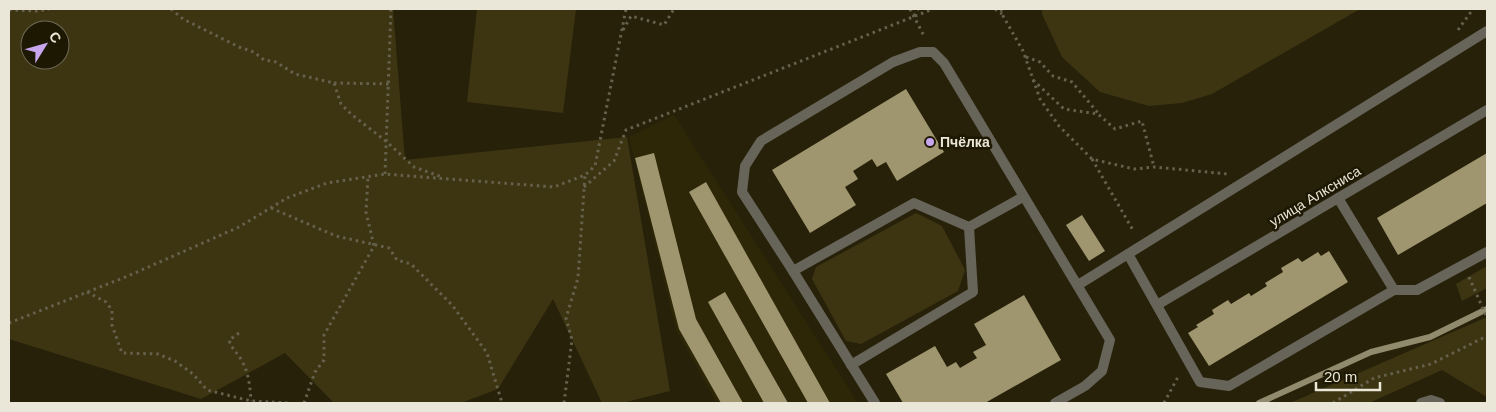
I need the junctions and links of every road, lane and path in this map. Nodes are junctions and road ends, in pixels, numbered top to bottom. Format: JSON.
{"nodes":[{"id":1,"x":49,"y":9,"type":"edge"},
{"id":2,"x":172,"y":9,"type":"edge"},
{"id":3,"x":392,"y":9,"type":"edge"},
{"id":4,"x":626,"y":9,"type":"edge"},
{"id":5,"x":674,"y":9,"type":"edge"},
{"id":6,"x":910,"y":9,"type":"edge"},
{"id":7,"x":918,"y":9,"type":"edge"},
{"id":8,"x":933,"y":9,"type":"edge"},
{"id":9,"x":995,"y":9,"type":"edge"},
{"id":10,"x":1001,"y":9,"type":"edge"},
{"id":11,"x":9,"y":10,"type":"edge"},
{"id":12,"x":1002,"y":14,"type":"junction"},
{"id":13,"x":914,"y":17,"type":"junction"},
{"id":14,"x":1487,"y":31,"type":"edge"},
{"id":15,"x":621,"y":33,"type":"junction"},
{"id":16,"x":933,"y":52,"type":"junction"},
{"id":17,"x":1026,"y":57,"type":"junction"},
{"id":18,"x":1032,"y":79,"type":"junction"},
{"id":19,"x":334,"y":84,"type":"junction"},
{"id":20,"x":390,"y":84,"type":"junction"},
{"id":21,"x":1487,"y":110,"type":"edge"},
{"id":22,"x":1098,"y":114,"type":"junction"},
{"id":23,"x":387,"y":142,"type":"junction"},
{"id":24,"x":1092,"y":159,"type":"junction"},
{"id":25,"x":1154,"y":167,"type":"junction"},
{"id":26,"x":385,"y":174,"type":"junction"},
{"id":27,"x":584,"y":175,"type":"junction"},
{"id":28,"x":1255,"y":175,"type":"junction"},
{"id":29,"x":368,"y":177,"type":"junction"},
{"id":30,"x":446,"y":179,"type":"junction"},
{"id":31,"x":584,"y":187,"type":"junction"},
{"id":32,"x":1023,"y":197,"type":"junction"},
{"id":33,"x":1338,"y":198,"type":"junction"},
{"id":34,"x":270,"y":208,"type":"junction"},
{"id":35,"x":969,"y":227,"type":"junction"},
{"id":36,"x":1138,"y":239,"type":"dead end"},
{"id":37,"x":374,"y":246,"type":"junction"},
{"id":38,"x":1487,"y":252,"type":"edge"},
{"id":39,"x":1128,"y":254,"type":"junction"},
{"id":40,"x":1463,"y":265,"type":"junction"},
{"id":41,"x":793,"y":271,"type":"junction"},
{"id":42,"x":1078,"y":285,"type":"junction"},
{"id":43,"x":1394,"y":290,"type":"junction"},
{"id":44,"x":87,"y":292,"type":"junction"},
{"id":45,"x":1157,"y":305,"type":"junction"},
{"id":46,"x":1487,"y":318,"type":"edge"},
{"id":47,"x":9,"y":324,"type":"edge"},
{"id":48,"x":239,"y":334,"type":"dead end"},
{"id":49,"x":1487,"y":336,"type":"edge"},
{"id":50,"x":1187,"y":359,"type":"junction"},
{"id":51,"x":851,"y":365,"type":"junction"},
{"id":52,"x":251,"y":402,"type":"junction"},
{"id":53,"x":290,"y":403,"type":"edge"},
{"id":54,"x":304,"y":403,"type":"edge"},
{"id":55,"x":502,"y":403,"type":"edge"},
{"id":56,"x":564,"y":403,"type":"edge"},
{"id":57,"x":875,"y":403,"type":"edge"},
{"id":58,"x":1055,"y":403,"type":"edge"},
{"id":59,"x":1164,"y":403,"type":"edge"},
{"id":60,"x":1333,"y":403,"type":"edge"},
{"id":61,"x":1421,"y":403,"type":"edge"},
{"id":62,"x":1440,"y":403,"type":"edge"}],
"edges":[{"from":1,"to":11,"type":"path"},
{"from":2,"to":19,"type":"path"},
{"from":3,"to":20,"type":"path"},
{"from":4,"to":15,"type":"path"},
{"from":5,"to":15,"type":"path"},
{"from":6,"to":13,"type":"path"},
{"from":7,"to":13,"type":"path"},
{"from":8,"to":13,"type":"path"},
{"from":9,"to":12,"type":"path"},
{"from":10,"to":12,"type":"path"},
{"from":12,"to":17,"type":"path"},
{"from":13,"to":16,"type":"path"},
{"from":13,"to":31,"type":"path"},
{"from":14,"to":28,"type":"lane"},
{"from":15,"to":27,"type":"path"},
{"from":16,"to":32,"type":"lane"},
{"from":16,"to":41,"type":"lane"},
{"from":17,"to":18,"type":"path"},
{"from":17,"to":22,"type":"path"},
{"from":18,"to":22,"type":"path"},
{"from":18,"to":24,"type":"path"},
{"from":19,"to":20,"type":"path"},
{"from":19,"to":23,"type":"path"},
{"from":20,"to":23,"type":"path"},
{"from":21,"to":33,"type":"lane","name":"улица Алксниса"},
{"from":22,"to":25,"type":"path"},
{"from":23,"to":26,"type":"path"},
{"from":23,"to":30,"type":"path"},
{"from":24,"to":25,"type":"path"},
{"from":24,"to":36,"type":"path"},
{"from":25,"to":28,"type":"path"},
{"from":26,"to":29,"type":"path"},
{"from":26,"to":30,"type":"path"},
{"from":27,"to":30,"type":"path"},
{"from":27,"to":31,"type":"path"},
{"from":28,"to":39,"type":"lane"},
{"from":29,"to":34,"type":"path"},
{"from":29,"to":37,"type":"path"},
{"from":31,"to":56,"type":"path"},
{"from":32,"to":35,"type":"lane"},
{"from":32,"to":42,"type":"lane"},
{"from":33,"to":43,"type":"lane"},
{"from":33,"to":45,"type":"lane","name":"улица Алксниса"},
{"from":34,"to":37,"type":"path"},
{"from":34,"to":44,"type":"path"},
{"from":35,"to":41,"type":"lane"},
{"from":35,"to":51,"type":"lane"},
{"from":37,"to":54,"type":"path"},
{"from":37,"to":55,"type":"path"},
{"from":38,"to":40,"type":"lane"},
{"from":39,"to":42,"type":"lane"},
{"from":39,"to":45,"type":"lane"},
{"from":40,"to":43,"type":"lane"},
{"from":40,"to":46,"type":"path"},
{"from":41,"to":51,"type":"lane"},
{"from":42,"to":58,"type":"lane"},
{"from":43,"to":50,"type":"lane"},
{"from":44,"to":47,"type":"path"},
{"from":44,"to":52,"type":"path"},
{"from":45,"to":50,"type":"lane"},
{"from":48,"to":52,"type":"path"},
{"from":49,"to":60,"type":"path"},
{"from":50,"to":59,"type":"path"},
{"from":51,"to":57,"type":"lane"},
{"from":52,"to":53,"type":"path"},
{"from":61,"to":62,"type":"lane"}]}
